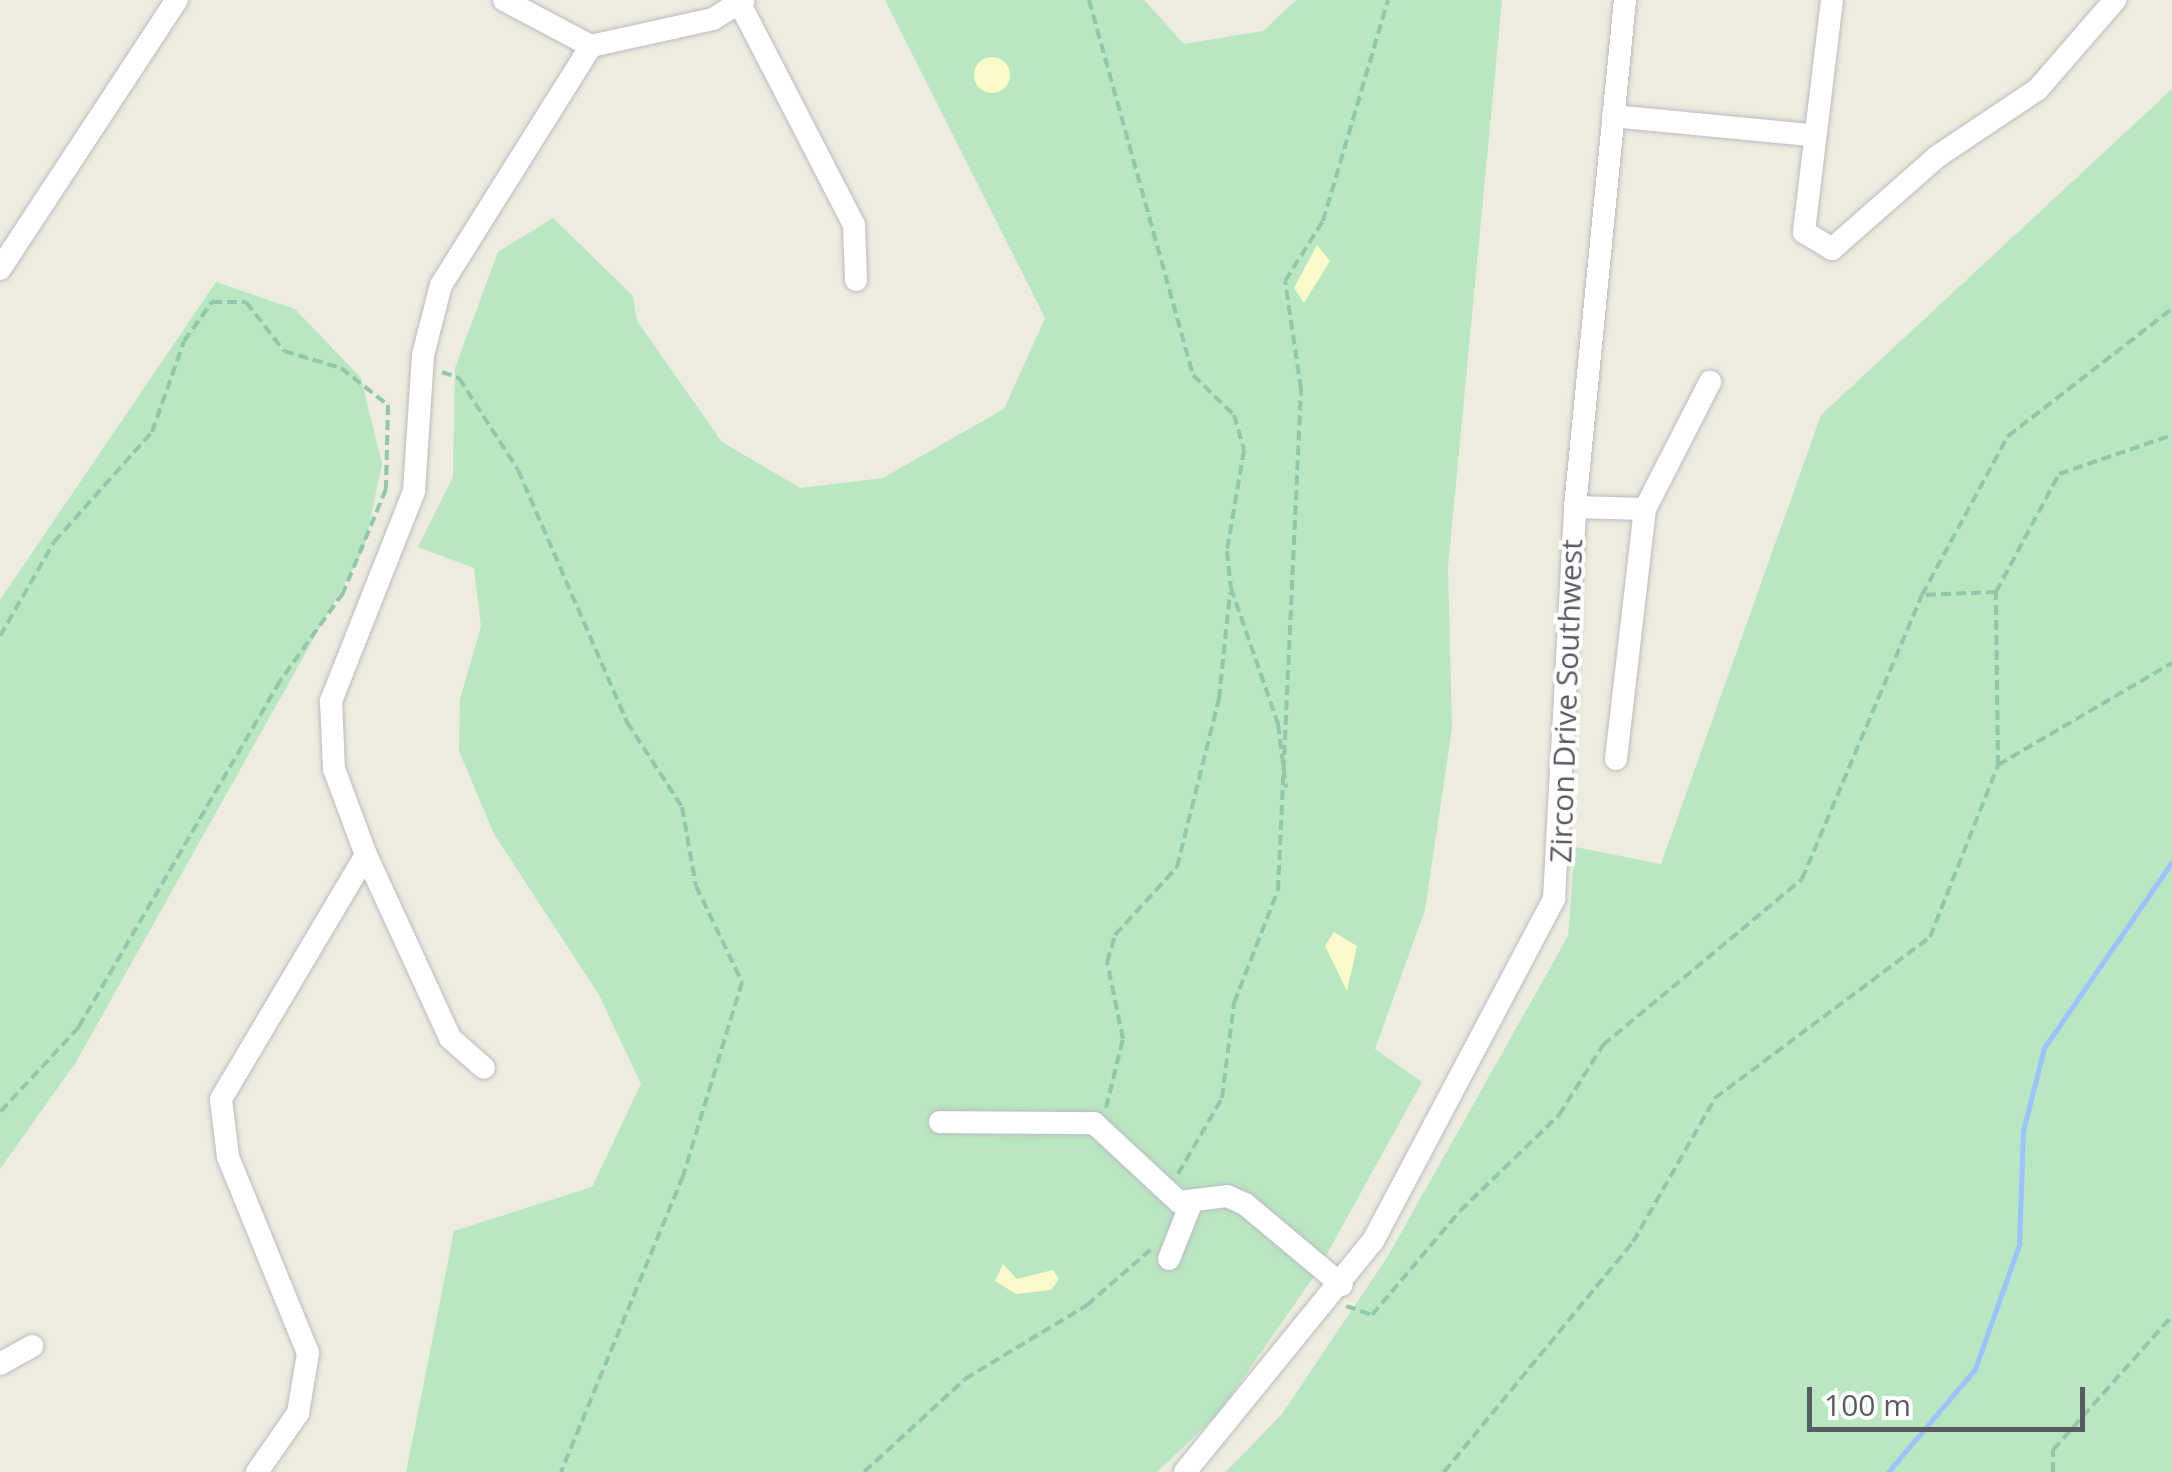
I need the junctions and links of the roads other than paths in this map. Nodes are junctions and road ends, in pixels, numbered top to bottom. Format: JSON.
{"nodes":[{"id":1,"x":178,"y":0,"type":"edge"},
{"id":2,"x":504,"y":0,"type":"edge"},
{"id":3,"x":1625,"y":0,"type":"edge"},
{"id":4,"x":1832,"y":0,"type":"edge"},
{"id":5,"x":2116,"y":0,"type":"edge"},
{"id":6,"x":742,"y":2,"type":"edge"},
{"id":7,"x":591,"y":46,"type":"junction"},
{"id":8,"x":1613,"y":116,"type":"junction"},
{"id":9,"x":1809,"y":135,"type":"junction"},
{"id":10,"x":0,"y":269,"type":"edge"},
{"id":11,"x":856,"y":280,"type":"dead end"},
{"id":12,"x":1710,"y":382,"type":"dead end"},
{"id":13,"x":1575,"y":506,"type":"junction"},
{"id":14,"x":1645,"y":509,"type":"junction"},
{"id":15,"x":1616,"y":758,"type":"dead end"},
{"id":16,"x":366,"y":855,"type":"junction"},
{"id":17,"x":484,"y":1068,"type":"dead end"},
{"id":18,"x":940,"y":1122,"type":"dead end"},
{"id":19,"x":1192,"y":1201,"type":"junction"},
{"id":20,"x":1172,"y":1253,"type":"road end"},
{"id":21,"x":1337,"y":1293,"type":"junction"},
{"id":22,"x":32,"y":1346,"type":"dead end"},
{"id":23,"x":0,"y":1364,"type":"edge"},
{"id":24,"x":257,"y":1472,"type":"edge"},
{"id":25,"x":1185,"y":1472,"type":"edge"}],
"edges":[{"from":1,"to":10,"type":"street"},
{"from":2,"to":7,"type":"street"},
{"from":3,"to":8,"type":"street","name":"Zircon Drive Southwest"},
{"from":4,"to":9,"type":"street"},
{"from":5,"to":9,"type":"street"},
{"from":6,"to":7,"type":"street"},
{"from":6,"to":11,"type":"street"},
{"from":7,"to":16,"type":"street"},
{"from":8,"to":9,"type":"street"},
{"from":8,"to":13,"type":"street","name":"Zircon Drive Southwest"},
{"from":12,"to":14,"type":"street"},
{"from":13,"to":14,"type":"street"},
{"from":13,"to":21,"type":"street","name":"Zircon Drive Southwest"},
{"from":14,"to":15,"type":"street"},
{"from":16,"to":17,"type":"street"},
{"from":16,"to":24,"type":"street"},
{"from":18,"to":19,"type":"street"},
{"from":19,"to":20,"type":"street"},
{"from":19,"to":21,"type":"street"},
{"from":21,"to":25,"type":"street","name":"Zircon Drive Southwest"},
{"from":22,"to":23,"type":"street"}]}
